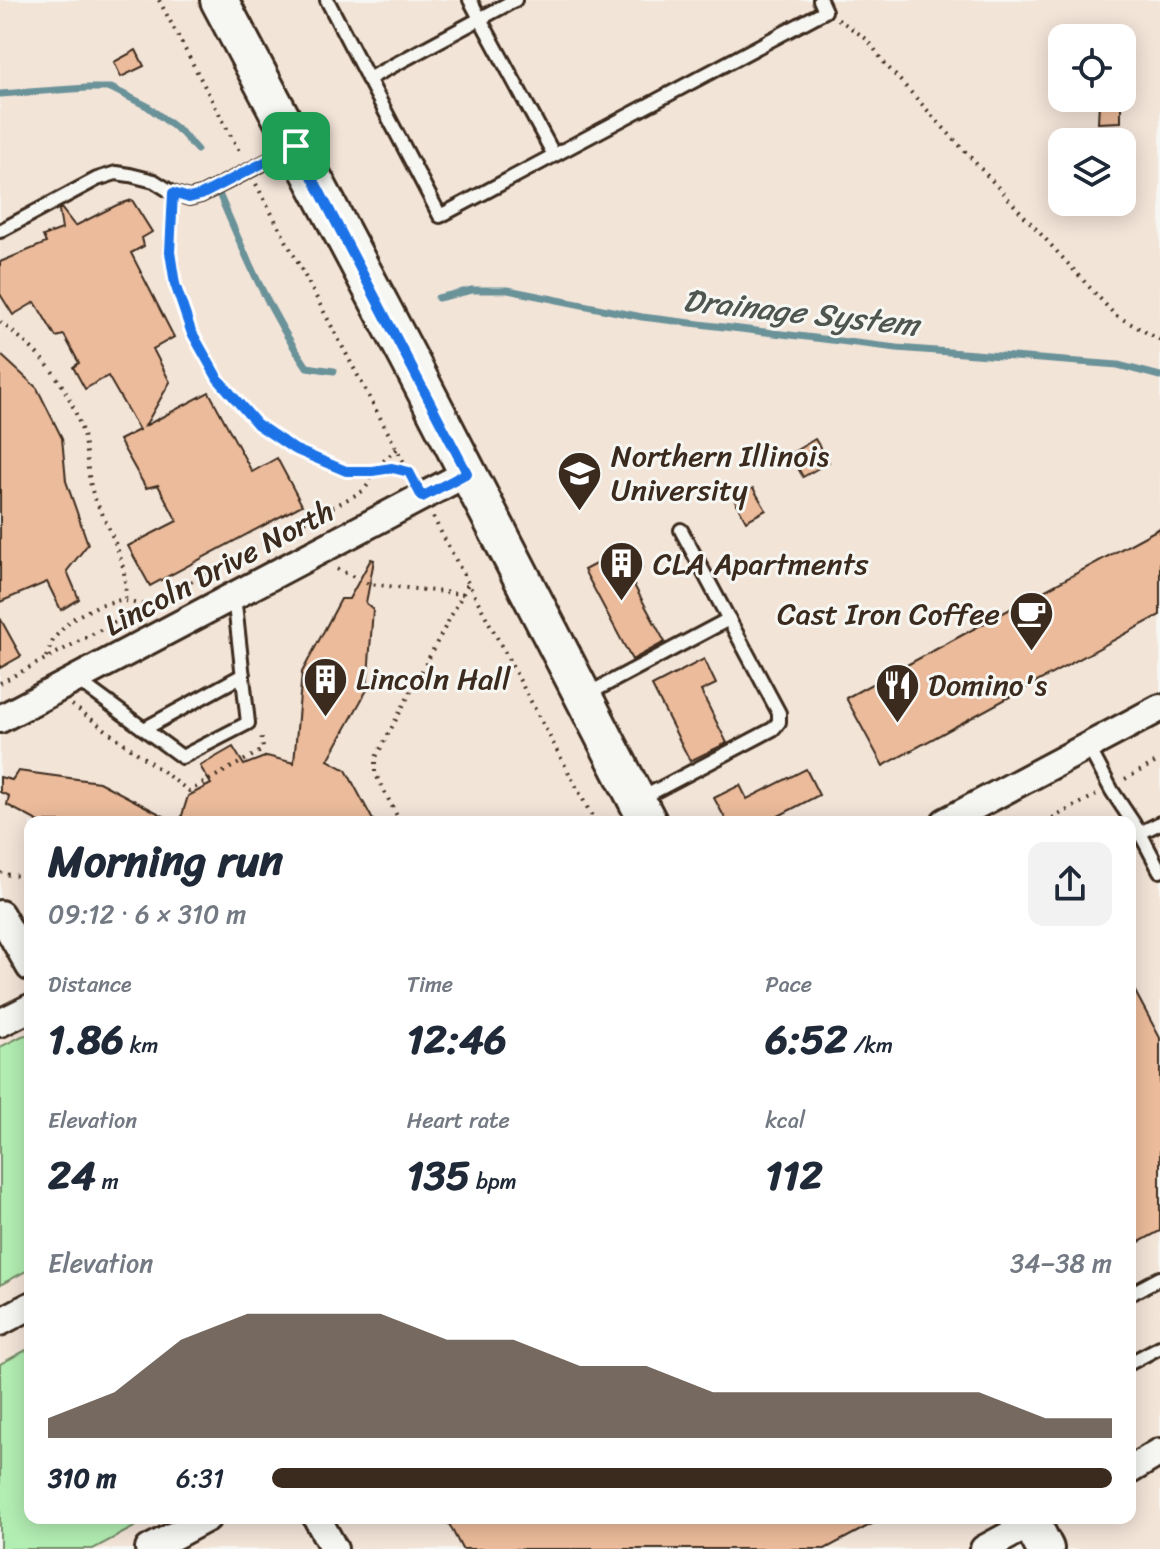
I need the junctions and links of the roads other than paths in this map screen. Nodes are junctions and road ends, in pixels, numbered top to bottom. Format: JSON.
{"nodes":[{"id":1,"x":219,"y":0,"type":"edge"},
{"id":2,"x":327,"y":0,"type":"edge"},
{"id":3,"x":470,"y":0,"type":"edge"},
{"id":4,"x":515,"y":0,"type":"edge"},
{"id":5,"x":822,"y":5,"type":"edge"},
{"id":6,"x":480,"y":18,"type":"junction"},
{"id":7,"x":368,"y":79,"type":"junction"},
{"id":8,"x":296,"y":146,"type":"junction"},
{"id":9,"x":554,"y":155,"type":"junction"},
{"id":10,"x":0,"y":231,"type":"edge"},
{"id":11,"x":467,"y":473,"type":"junction"},
{"id":12,"x":681,"y":530,"type":"dead end"},
{"id":13,"x":234,"y":596,"type":"junction"},
{"id":14,"x":729,"y":619,"type":"junction"},
{"id":15,"x":243,"y":675,"type":"junction"},
{"id":16,"x":76,"y":679,"type":"junction"},
{"id":17,"x":583,"y":696,"type":"junction"},
{"id":18,"x":1160,"y":708,"type":"edge"},
{"id":19,"x":0,"y":719,"type":"edge"},
{"id":20,"x":144,"y":729,"type":"junction"},
{"id":21,"x":1088,"y":746,"type":"junction"},
{"id":22,"x":643,"y":811,"type":"edge"},
{"id":23,"x":956,"y":816,"type":"edge"},
{"id":24,"x":1129,"y":816,"type":"edge"},
{"id":25,"x":1160,"y":823,"type":"edge"},
{"id":26,"x":1136,"y":827,"type":"edge"},
{"id":27,"x":1140,"y":833,"type":"junction"},
{"id":28,"x":1160,"y":871,"type":"edge"},
{"id":29,"x":0,"y":914,"type":"edge"},
{"id":30,"x":24,"y":956,"type":"edge"},
{"id":31,"x":24,"y":1011,"type":"edge"},
{"id":32,"x":0,"y":1023,"type":"edge"},
{"id":33,"x":1160,"y":1278,"type":"edge"},
{"id":34,"x":1136,"y":1291,"type":"edge"},
{"id":35,"x":24,"y":1309,"type":"edge"},
{"id":36,"x":0,"y":1322,"type":"edge"},
{"id":37,"x":1160,"y":1347,"type":"edge"},
{"id":38,"x":1136,"y":1360,"type":"edge"},
{"id":39,"x":1160,"y":1452,"type":"edge"},
{"id":40,"x":1136,"y":1466,"type":"edge"},
{"id":41,"x":196,"y":1524,"type":"edge"},
{"id":42,"x":320,"y":1524,"type":"edge"},
{"id":43,"x":1037,"y":1527,"type":"edge"},
{"id":44,"x":149,"y":1549,"type":"edge"},
{"id":45,"x":334,"y":1549,"type":"edge"},
{"id":46,"x":984,"y":1549,"type":"edge"}],
"edges":[{"from":1,"to":8,"type":"main road"},
{"from":2,"to":7,"type":"lane"},
{"from":3,"to":6,"type":"lane"},
{"from":4,"to":6,"type":"lane"},
{"from":5,"to":9,"type":"lane"},
{"from":6,"to":7,"type":"lane"},
{"from":6,"to":9,"type":"lane"},
{"from":7,"to":9,"type":"lane"},
{"from":8,"to":10,"type":"lane"},
{"from":8,"to":11,"type":"main road"},
{"from":11,"to":13,"type":"street","name":"Lincoln Drive North"},
{"from":11,"to":17,"type":"main road"},
{"from":12,"to":14,"type":"lane"},
{"from":13,"to":15,"type":"lane"},
{"from":13,"to":16,"type":"street","name":"Lincoln Drive North"},
{"from":14,"to":17,"type":"lane"},
{"from":14,"to":22,"type":"lane"},
{"from":15,"to":20,"type":"lane"},
{"from":15,"to":20,"type":"lane"},
{"from":16,"to":19,"type":"street","name":"Lincoln Drive North"},
{"from":16,"to":20,"type":"lane"},
{"from":17,"to":22,"type":"main road"},
{"from":18,"to":21,"type":"street"},
{"from":21,"to":23,"type":"street"},
{"from":21,"to":24,"type":"lane"},
{"from":25,"to":27,"type":"lane"},
{"from":26,"to":27,"type":"lane"},
{"from":27,"to":28,"type":"lane"},
{"from":29,"to":30,"type":"street"},
{"from":31,"to":32,"type":"street"},
{"from":33,"to":34,"type":"lane"},
{"from":35,"to":36,"type":"street"},
{"from":37,"to":38,"type":"lane"},
{"from":39,"to":40,"type":"street"},
{"from":41,"to":44,"type":"street"},
{"from":42,"to":45,"type":"street"},
{"from":43,"to":46,"type":"street"}]}
